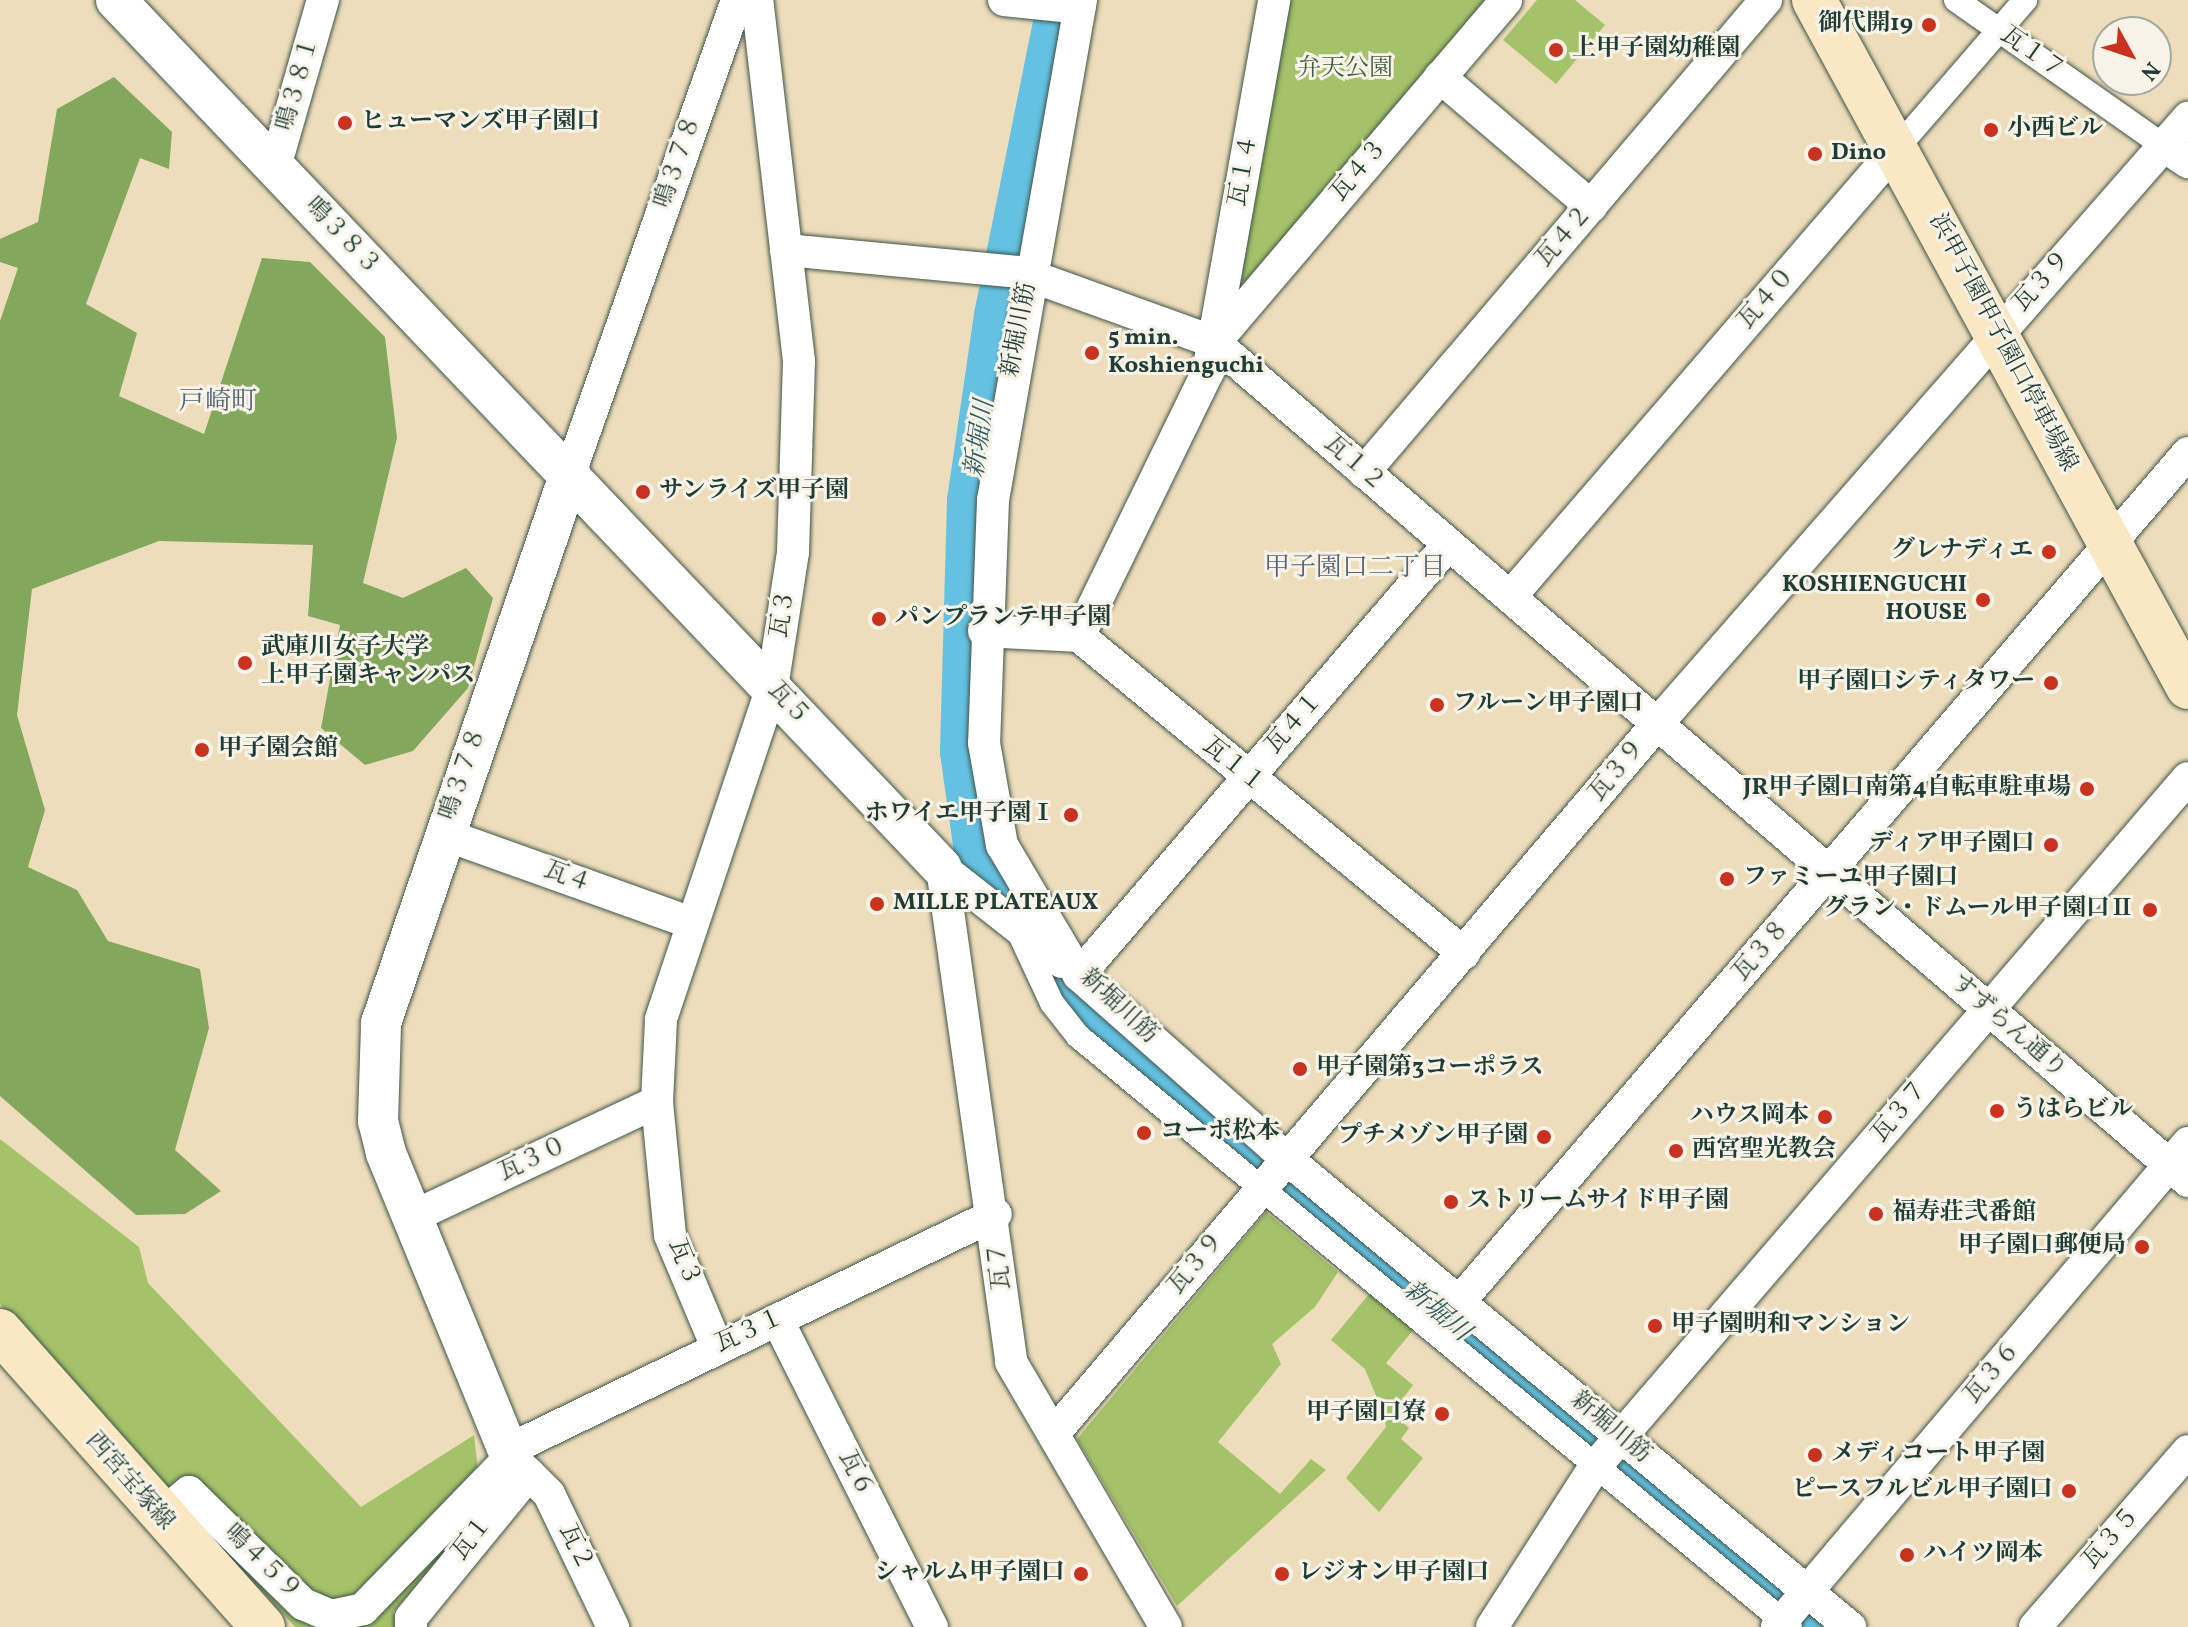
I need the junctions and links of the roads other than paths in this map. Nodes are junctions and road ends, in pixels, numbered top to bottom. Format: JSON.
{"nodes":[{"id":1,"x":116,"y":0,"type":"edge"},
{"id":2,"x":323,"y":0,"type":"edge"},
{"id":3,"x":737,"y":0,"type":"edge"},
{"id":4,"x":757,"y":0,"type":"edge"},
{"id":5,"x":1004,"y":0,"type":"edge"},
{"id":6,"x":1274,"y":0,"type":"edge"},
{"id":7,"x":1506,"y":0,"type":"edge"},
{"id":8,"x":1766,"y":0,"type":"edge"},
{"id":9,"x":1814,"y":0,"type":"edge"},
{"id":10,"x":1956,"y":0,"type":"edge"},
{"id":11,"x":2025,"y":0,"type":"edge"},
{"id":12,"x":1070,"y":5,"type":"edge"},
{"id":13,"x":1999,"y":30,"type":"junction"},
{"id":14,"x":1440,"y":77,"type":"junction"},
{"id":15,"x":2188,"y":118,"type":"edge"},
{"id":16,"x":1897,"y":148,"type":"junction"},
{"id":17,"x":2176,"y":154,"type":"edge"},
{"id":18,"x":275,"y":167,"type":"junction"},
{"id":19,"x":1591,"y":206,"type":"junction"},
{"id":20,"x":786,"y":250,"type":"junction"},
{"id":21,"x":1017,"y":273,"type":"junction"},
{"id":22,"x":1996,"y":336,"type":"junction"},
{"id":23,"x":1214,"y":342,"type":"junction"},
{"id":24,"x":2188,"y":453,"type":"edge"},
{"id":25,"x":1364,"y":472,"type":"junction"},
{"id":26,"x":570,"y":473,"type":"junction"},
{"id":27,"x":2111,"y":544,"type":"junction"},
{"id":28,"x":1448,"y":545,"type":"junction"},
{"id":29,"x":1510,"y":597,"type":"junction"},
{"id":30,"x":984,"y":631,"type":"junction"},
{"id":31,"x":1079,"y":636,"type":"junction"},
{"id":32,"x":2188,"y":687,"type":"edge"},
{"id":33,"x":772,"y":688,"type":"junction"},
{"id":34,"x":1657,"y":724,"type":"junction"},
{"id":35,"x":2188,"y":778,"type":"edge"},
{"id":36,"x":1248,"y":779,"type":"junction"},
{"id":37,"x":443,"y":834,"type":"junction"},
{"id":38,"x":942,"y":868,"type":"junction"},
{"id":39,"x":1829,"y":873,"type":"junction"},
{"id":40,"x":691,"y":923,"type":"junction"},
{"id":41,"x":1015,"y":925,"type":"junction"},
{"id":42,"x":1464,"y":953,"type":"junction"},
{"id":43,"x":1079,"y":975,"type":"junction"},
{"id":44,"x":1989,"y":1010,"type":"junction"},
{"id":45,"x":657,"y":1102,"type":"junction"},
{"id":46,"x":2182,"y":1163,"type":"edge"},
{"id":47,"x":1272,"y":1175,"type":"junction"},
{"id":48,"x":996,"y":1214,"type":"junction"},
{"id":49,"x":410,"y":1218,"type":"junction"},
{"id":50,"x":1459,"y":1302,"type":"junction"},
{"id":51,"x":778,"y":1321,"type":"junction"},
{"id":52,"x":0,"y":1331,"type":"edge"},
{"id":53,"x":717,"y":1347,"type":"junction"},
{"id":54,"x":1056,"y":1431,"type":"junction"},
{"id":55,"x":2188,"y":1451,"type":"edge"},
{"id":56,"x":1607,"y":1454,"type":"junction"},
{"id":57,"x":520,"y":1466,"type":"junction"},
{"id":58,"x":159,"y":1517,"type":"junction"},
{"id":59,"x":1790,"y":1614,"type":"edge"},
{"id":60,"x":263,"y":1627,"type":"edge"},
{"id":61,"x":411,"y":1627,"type":"edge"},
{"id":62,"x":613,"y":1627,"type":"edge"},
{"id":63,"x":932,"y":1627,"type":"edge"},
{"id":64,"x":1166,"y":1627,"type":"edge"},
{"id":65,"x":1492,"y":1627,"type":"edge"},
{"id":66,"x":1850,"y":1627,"type":"edge"},
{"id":67,"x":2035,"y":1627,"type":"edge"}],
"edges":[{"from":1,"to":18,"type":"street","name":"鳴３８３"},
{"from":2,"to":18,"type":"street","name":"鳴３８１"},
{"from":3,"to":26,"type":"street","name":"鳴３７８"},
{"from":4,"to":20,"type":"street","name":"瓦３"},
{"from":5,"to":12,"type":"street"},
{"from":6,"to":23,"type":"street","name":"瓦１４"},
{"from":7,"to":14,"type":"street","name":"瓦４３"},
{"from":8,"to":19,"type":"street","name":"瓦４２"},
{"from":9,"to":16,"type":"main road","name":"浜甲子園甲子園口停車場線"},
{"from":10,"to":13,"type":"street","name":"瓦１７"},
{"from":11,"to":13,"type":"street","name":"瓦４０"},
{"from":12,"to":21,"type":"street","name":"新堀川筋"},
{"from":13,"to":16,"type":"street","name":"瓦４０"},
{"from":13,"to":17,"type":"street","name":"瓦１７"},
{"from":14,"to":19,"type":"street"},
{"from":14,"to":23,"type":"street","name":"瓦４３"},
{"from":15,"to":17,"type":"street","name":"瓦３９"},
{"from":16,"to":22,"type":"main road","name":"浜甲子園甲子園口停車場線"},
{"from":16,"to":29,"type":"street","name":"瓦４０"},
{"from":17,"to":22,"type":"street","name":"瓦３９"},
{"from":18,"to":26,"type":"street","name":"鳴３８３"},
{"from":19,"to":25,"type":"street","name":"瓦４２"},
{"from":20,"to":21,"type":"street","name":"瓦１２"},
{"from":20,"to":33,"type":"street","name":"瓦３"},
{"from":21,"to":23,"type":"street","name":"瓦１２"},
{"from":21,"to":30,"type":"street","name":"新堀川筋"},
{"from":22,"to":27,"type":"main road","name":"浜甲子園甲子園口停車場線"},
{"from":22,"to":34,"type":"street","name":"瓦３９"},
{"from":23,"to":25,"type":"street","name":"瓦１２"},
{"from":23,"to":31,"type":"street","name":"瓦１４"},
{"from":24,"to":27,"type":"street","name":"瓦３８"},
{"from":25,"to":28,"type":"street","name":"瓦１２"},
{"from":26,"to":33,"type":"street","name":"瓦５"},
{"from":26,"to":37,"type":"street","name":"鳴３７８"},
{"from":27,"to":32,"type":"main road","name":"浜甲子園甲子園口停車場線"},
{"from":27,"to":39,"type":"street","name":"瓦３８"},
{"from":28,"to":29,"type":"street","name":"瓦１２"},
{"from":28,"to":36,"type":"street","name":"瓦４１"},
{"from":29,"to":34,"type":"street","name":"瓦１２"},
{"from":30,"to":31,"type":"street"},
{"from":30,"to":43,"type":"street","name":"新堀川筋"},
{"from":31,"to":36,"type":"street","name":"瓦１１"},
{"from":33,"to":38,"type":"street","name":"瓦５"},
{"from":33,"to":40,"type":"street","name":"瓦３"},
{"from":34,"to":39,"type":"street","name":"瓦１２"},
{"from":34,"to":42,"type":"street","name":"瓦３９"},
{"from":35,"to":44,"type":"street","name":"瓦３７"},
{"from":36,"to":42,"type":"street","name":"瓦１１"},
{"from":36,"to":43,"type":"street","name":"瓦４１"},
{"from":37,"to":40,"type":"street","name":"瓦４"},
{"from":37,"to":49,"type":"street","name":"鳴３７８"},
{"from":38,"to":41,"type":"street","name":"瓦５"},
{"from":38,"to":48,"type":"street","name":"瓦７"},
{"from":39,"to":44,"type":"street","name":"すずらん通り"},
{"from":39,"to":50,"type":"street","name":"瓦３８"},
{"from":40,"to":45,"type":"street","name":"瓦３"},
{"from":41,"to":43,"type":"street","name":"瓦５"},
{"from":41,"to":47,"type":"street"},
{"from":42,"to":47,"type":"street","name":"瓦３９"},
{"from":43,"to":47,"type":"street","name":"新堀川筋"},
{"from":44,"to":46,"type":"street","name":"すずらん通り"},
{"from":44,"to":56,"type":"street","name":"瓦３７"},
{"from":45,"to":49,"type":"street","name":"瓦３０"},
{"from":45,"to":53,"type":"street","name":"瓦３"},
{"from":46,"to":59,"type":"street","name":"瓦３６"},
{"from":47,"to":50,"type":"street","name":"新堀川筋"},
{"from":47,"to":54,"type":"street","name":"瓦３９"},
{"from":47,"to":56,"type":"street"},
{"from":48,"to":51,"type":"street","name":"瓦３１"},
{"from":48,"to":54,"type":"street","name":"瓦７"},
{"from":49,"to":57,"type":"street","name":"鳴３７８"},
{"from":50,"to":56,"type":"street","name":"新堀川筋"},
{"from":51,"to":53,"type":"street","name":"瓦３１"},
{"from":51,"to":63,"type":"street","name":"瓦６"},
{"from":52,"to":58,"type":"main road","name":"西宮宝塚線"},
{"from":53,"to":57,"type":"street","name":"瓦３１"},
{"from":54,"to":64,"type":"street","name":"瓦７"},
{"from":55,"to":67,"type":"street","name":"瓦３５"},
{"from":56,"to":59,"type":"street","name":"新堀川筋"},
{"from":56,"to":65,"type":"street","name":"瓦３７"},
{"from":57,"to":58,"type":"street","name":"鳴４５９"},
{"from":57,"to":61,"type":"street","name":"瓦１"},
{"from":57,"to":62,"type":"street","name":"瓦２"},
{"from":58,"to":60,"type":"main road","name":"西宮宝塚線"},
{"from":59,"to":66,"type":"street","name":"新堀川筋"}]}
